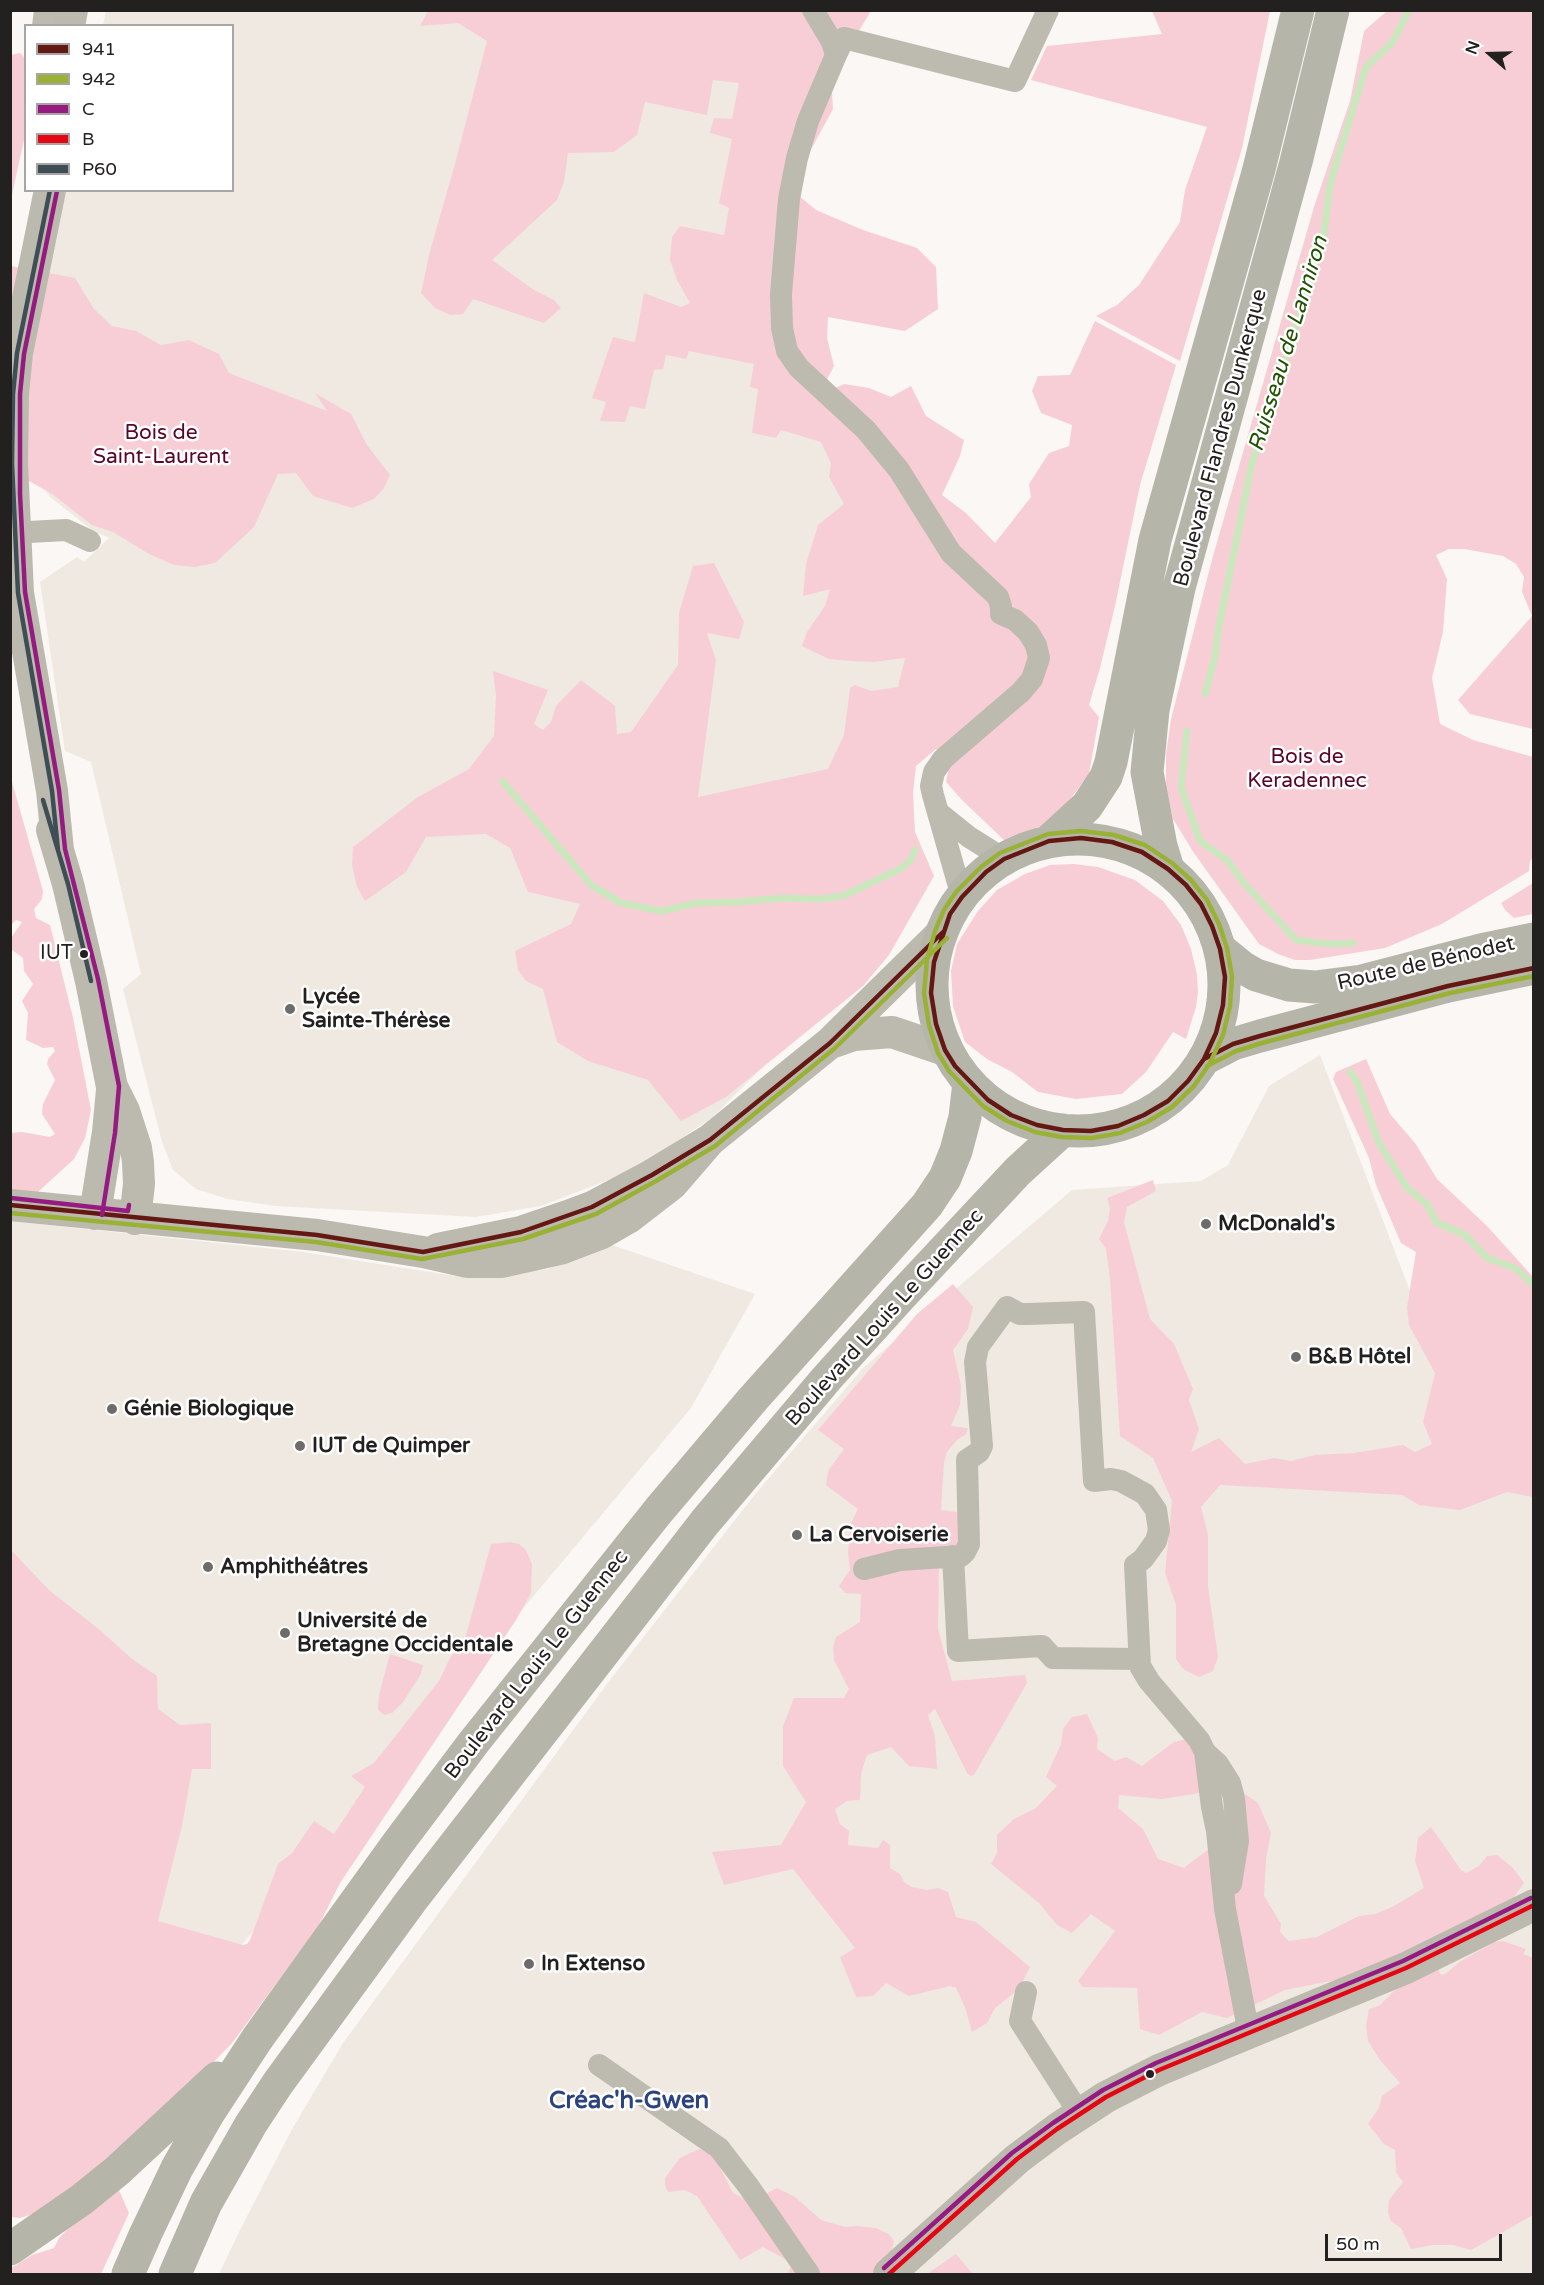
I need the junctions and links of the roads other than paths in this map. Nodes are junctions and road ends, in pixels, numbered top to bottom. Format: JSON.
{"nodes":[{"id":1,"x":813,"y":10,"type":"edge"},
{"id":2,"x":1048,"y":10,"type":"edge"},
{"id":3,"x":1298,"y":10,"type":"edge"},
{"id":4,"x":1333,"y":10,"type":"edge"},
{"id":5,"x":836,"y":55,"type":"junction"},
{"id":6,"x":34,"y":192,"type":"edge"},
{"id":7,"x":50,"y":192,"type":"edge"},
{"id":8,"x":10,"y":300,"type":"edge"},
{"id":9,"x":12,"y":533,"type":"edge"},
{"id":10,"x":90,"y":541,"type":"dead end"},
{"id":11,"x":10,"y":660,"type":"edge"},
{"id":12,"x":939,"y":813,"type":"junction"},
{"id":13,"x":1049,"y":841,"type":"junction"},
{"id":14,"x":58,"y":850,"type":"junction"},
{"id":15,"x":1004,"y":859,"type":"junction"},
{"id":16,"x":1168,"y":869,"type":"junction"},
{"id":17,"x":962,"y":897,"type":"junction"},
{"id":18,"x":942,"y":933,"type":"junction"},
{"id":19,"x":1533,"y":939,"type":"edge"},
{"id":20,"x":1220,"y":949,"type":"junction"},
{"id":21,"x":1533,"y":968,"type":"edge"},
{"id":22,"x":830,"y":1043,"type":"junction"},
{"id":23,"x":945,"y":1050,"type":"junction"},
{"id":24,"x":1204,"y":1059,"type":"junction"},
{"id":25,"x":969,"y":1082,"type":"junction"},
{"id":26,"x":112,"y":1087,"type":"junction"},
{"id":27,"x":1063,"y":1130,"type":"junction"},
{"id":28,"x":10,"y":1206,"type":"edge"},
{"id":29,"x":95,"y":1214,"type":"junction"},
{"id":30,"x":135,"y":1219,"type":"junction"},
{"id":31,"x":953,"y":1556,"type":"junction"},
{"id":32,"x":864,"y":1569,"type":"dead end"},
{"id":33,"x":1139,"y":1659,"type":"junction"},
{"id":34,"x":1533,"y":1905,"type":"edge"},
{"id":35,"x":1026,"y":1992,"type":"dead end"},
{"id":36,"x":318,"y":2028,"type":"junction"},
{"id":37,"x":1249,"y":2034,"type":"junction"},
{"id":38,"x":257,"y":2039,"type":"junction"},
{"id":39,"x":599,"y":2065,"type":"dead end"},
{"id":40,"x":1079,"y":2113,"type":"junction"},
{"id":41,"x":10,"y":2249,"type":"edge"},
{"id":42,"x":128,"y":2274,"type":"edge"},
{"id":43,"x":175,"y":2274,"type":"edge"},
{"id":44,"x":195,"y":2274,"type":"edge"},
{"id":45,"x":809,"y":2274,"type":"edge"},
{"id":46,"x":889,"y":2274,"type":"edge"}],
"edges":[{"from":1,"to":5,"type":"street"},
{"from":2,"to":5,"type":"street"},
{"from":3,"to":13,"type":"main road","name":"Boulevard Flandres Dunkerque"},
{"from":4,"to":16,"type":"main road","name":"Boulevard Flandres Dunkerque"},
{"from":5,"to":12,"type":"street"},
{"from":6,"to":8,"type":"street"},
{"from":7,"to":9,"type":"street"},
{"from":9,"to":10,"type":"street"},
{"from":9,"to":14,"type":"street"},
{"from":11,"to":14,"type":"street"},
{"from":12,"to":15,"type":"street"},
{"from":12,"to":17,"type":"street"},
{"from":13,"to":15,"type":"main road"},
{"from":13,"to":16,"type":"main road"},
{"from":14,"to":26,"type":"street"},
{"from":15,"to":17,"type":"main road"},
{"from":16,"to":20,"type":"main road"},
{"from":17,"to":18,"type":"main road"},
{"from":18,"to":22,"type":"street"},
{"from":18,"to":23,"type":"main road"},
{"from":19,"to":20,"type":"main road","name":"Route de Bénodet"},
{"from":20,"to":24,"type":"main road"},
{"from":21,"to":24,"type":"main road","name":"Route de Bénodet"},
{"from":22,"to":23,"type":"street"},
{"from":22,"to":30,"type":"street"},
{"from":23,"to":25,"type":"main road"},
{"from":24,"to":27,"type":"main road"},
{"from":25,"to":27,"type":"main road"},
{"from":25,"to":38,"type":"main road","name":"Boulevard Louis Le Guennec"},
{"from":26,"to":29,"type":"street"},
{"from":26,"to":30,"type":"street"},
{"from":27,"to":36,"type":"main road","name":"Boulevard Louis Le Guennec"},
{"from":28,"to":29,"type":"street"},
{"from":29,"to":30,"type":"street"},
{"from":31,"to":32,"type":"street"},
{"from":31,"to":33,"type":"street"},
{"from":31,"to":33,"type":"street"},
{"from":33,"to":37,"type":"street"},
{"from":34,"to":37,"type":"street"},
{"from":35,"to":40,"type":"street"},
{"from":36,"to":43,"type":"main road","name":"Boulevard Louis Le Guennec"},
{"from":36,"to":44,"type":"main road"},
{"from":37,"to":40,"type":"street"},
{"from":38,"to":41,"type":"main road"},
{"from":38,"to":42,"type":"main road","name":"Boulevard Louis Le Guennec"},
{"from":39,"to":45,"type":"street"},
{"from":40,"to":46,"type":"street"}]}
